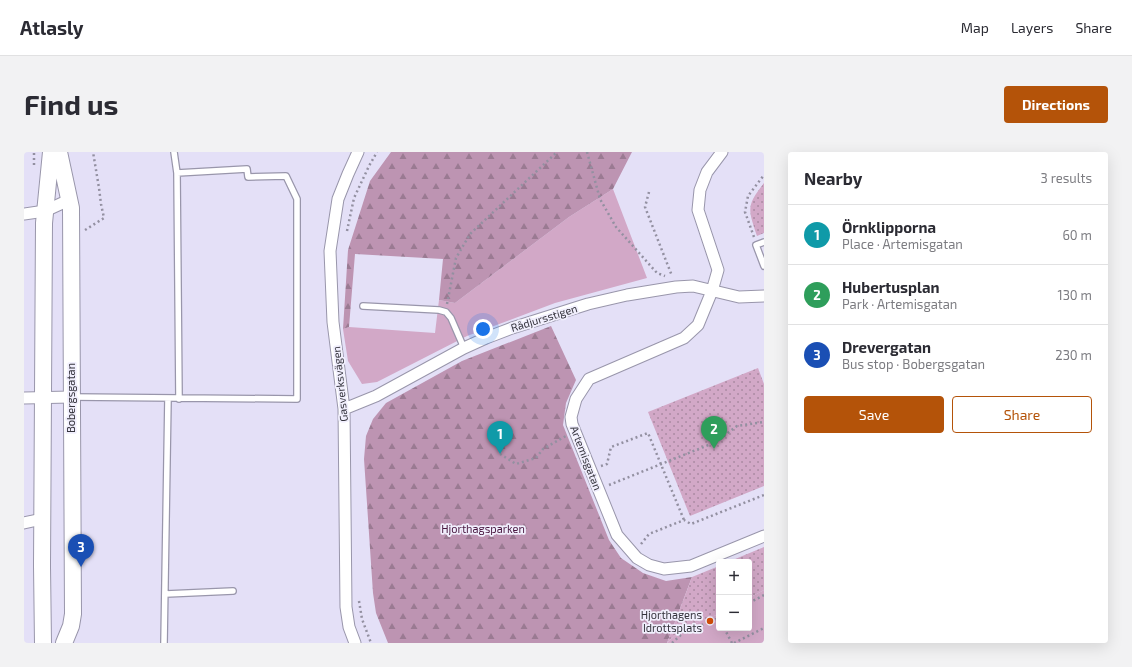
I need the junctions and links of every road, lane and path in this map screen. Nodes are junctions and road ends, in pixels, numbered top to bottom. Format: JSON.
{"nodes":[{"id":1,"x":51,"y":152,"type":"edge"},
{"id":2,"x":59,"y":152,"type":"edge"},
{"id":3,"x":92,"y":152,"type":"edge"},
{"id":4,"x":174,"y":152,"type":"edge"},
{"id":5,"x":358,"y":152,"type":"edge"},
{"id":6,"x":557,"y":152,"type":"edge"},
{"id":7,"x":587,"y":152,"type":"edge"},
{"id":8,"x":722,"y":152,"type":"edge"},
{"id":9,"x":177,"y":173,"type":"junction"},
{"id":10,"x":764,"y":175,"type":"edge"},
{"id":11,"x":649,"y":192,"type":"dead end"},
{"id":12,"x":69,"y":200,"type":"junction"},
{"id":13,"x":45,"y":211,"type":"junction"},
{"id":14,"x":24,"y":214,"type":"edge"},
{"id":15,"x":82,"y":231,"type":"dead end"},
{"id":16,"x":764,"y":242,"type":"edge"},
{"id":17,"x":756,"y":245,"type":"junction"},
{"id":18,"x":764,"y":266,"type":"edge"},
{"id":19,"x":712,"y":291,"type":"junction"},
{"id":20,"x":764,"y":296,"type":"edge"},
{"id":21,"x":363,"y":306,"type":"dead end"},
{"id":22,"x":446,"y":312,"type":"junction"},
{"id":23,"x":464,"y":348,"type":"junction"},
{"id":24,"x":71,"y":397,"type":"junction"},
{"id":25,"x":24,"y":398,"type":"edge"},
{"id":26,"x":42,"y":398,"type":"junction"},
{"id":27,"x":168,"y":398,"type":"junction"},
{"id":28,"x":179,"y":399,"type":"junction"},
{"id":29,"x":344,"y":409,"type":"junction"},
{"id":30,"x":764,"y":422,"type":"edge"},
{"id":31,"x":575,"y":432,"type":"junction"},
{"id":32,"x":500,"y":454,"type":"dead end"},
{"id":33,"x":662,"y":463,"type":"junction"},
{"id":34,"x":589,"y":469,"type":"junction"},
{"id":35,"x":597,"y":489,"type":"junction"},
{"id":36,"x":764,"y":495,"type":"edge"},
{"id":37,"x":42,"y":519,"type":"junction"},
{"id":38,"x":684,"y":520,"type":"junction"},
{"id":39,"x":24,"y":523,"type":"edge"},
{"id":40,"x":764,"y":536,"type":"edge"},
{"id":41,"x":633,"y":554,"type":"junction"},
{"id":42,"x":233,"y":591,"type":"dead end"},
{"id":43,"x":166,"y":594,"type":"junction"},
{"id":44,"x":764,"y":595,"type":"edge"},
{"id":45,"x":752,"y":601,"type":"edge"},
{"id":46,"x":716,"y":619,"type":"edge"},
{"id":47,"x":764,"y":628,"type":"edge"},
{"id":48,"x":726,"y":631,"type":"edge"},
{"id":49,"x":43,"y":643,"type":"edge"},
{"id":50,"x":64,"y":643,"type":"edge"},
{"id":51,"x":164,"y":643,"type":"edge"},
{"id":52,"x":355,"y":643,"type":"edge"},
{"id":53,"x":672,"y":643,"type":"edge"},
{"id":54,"x":733,"y":643,"type":"edge"}],
"edges":[{"from":1,"to":13,"type":"street"},
{"from":2,"to":12,"type":"street","name":"Bobergsgatan"},
{"from":3,"to":15,"type":"path"},
{"from":4,"to":9,"type":"lane"},
{"from":5,"to":29,"type":"street","name":"Gasverksvägen"},
{"from":6,"to":22,"type":"path"},
{"from":7,"to":11,"type":"path"},
{"from":8,"to":19,"type":"street","name":"Artemisgatan"},
{"from":9,"to":28,"type":"lane"},
{"from":9,"to":28,"type":"lane"},
{"from":10,"to":17,"type":"path"},
{"from":12,"to":13,"type":"street"},
{"from":12,"to":24,"type":"street","name":"Bobergsgatan"},
{"from":13,"to":14,"type":"street"},
{"from":13,"to":26,"type":"street"},
{"from":16,"to":17,"type":"lane"},
{"from":17,"to":18,"type":"lane"},
{"from":19,"to":20,"type":"street"},
{"from":19,"to":23,"type":"street","name":"Rådjursstigen"},
{"from":19,"to":31,"type":"street","name":"Artemisgatan"},
{"from":21,"to":22,"type":"lane"},
{"from":22,"to":23,"type":"lane"},
{"from":23,"to":29,"type":"street","name":"Rådjursstigen"},
{"from":24,"to":26,"type":"street"},
{"from":24,"to":27,"type":"lane"},
{"from":24,"to":50,"type":"street","name":"Bobergsgatan"},
{"from":25,"to":26,"type":"street"},
{"from":26,"to":37,"type":"street"},
{"from":27,"to":28,"type":"lane"},
{"from":27,"to":43,"type":"lane"},
{"from":29,"to":52,"type":"street","name":"Gasverksvägen"},
{"from":30,"to":33,"type":"path"},
{"from":31,"to":32,"type":"path"},
{"from":31,"to":34,"type":"street","name":"Artemisgatan"},
{"from":33,"to":34,"type":"path"},
{"from":33,"to":35,"type":"path"},
{"from":33,"to":38,"type":"path"},
{"from":34,"to":35,"type":"street","name":"Artemisgatan"},
{"from":35,"to":41,"type":"street","name":"Artemisgatan"},
{"from":36,"to":38,"type":"path"},
{"from":37,"to":39,"type":"street"},
{"from":37,"to":49,"type":"street"},
{"from":38,"to":41,"type":"path"},
{"from":40,"to":41,"type":"street","name":"Artemisgatan"},
{"from":42,"to":43,"type":"lane"},
{"from":43,"to":51,"type":"lane"},
{"from":44,"to":45,"type":"path"},
{"from":46,"to":53,"type":"path"},
{"from":47,"to":54,"type":"path"},
{"from":48,"to":54,"type":"path"}]}
